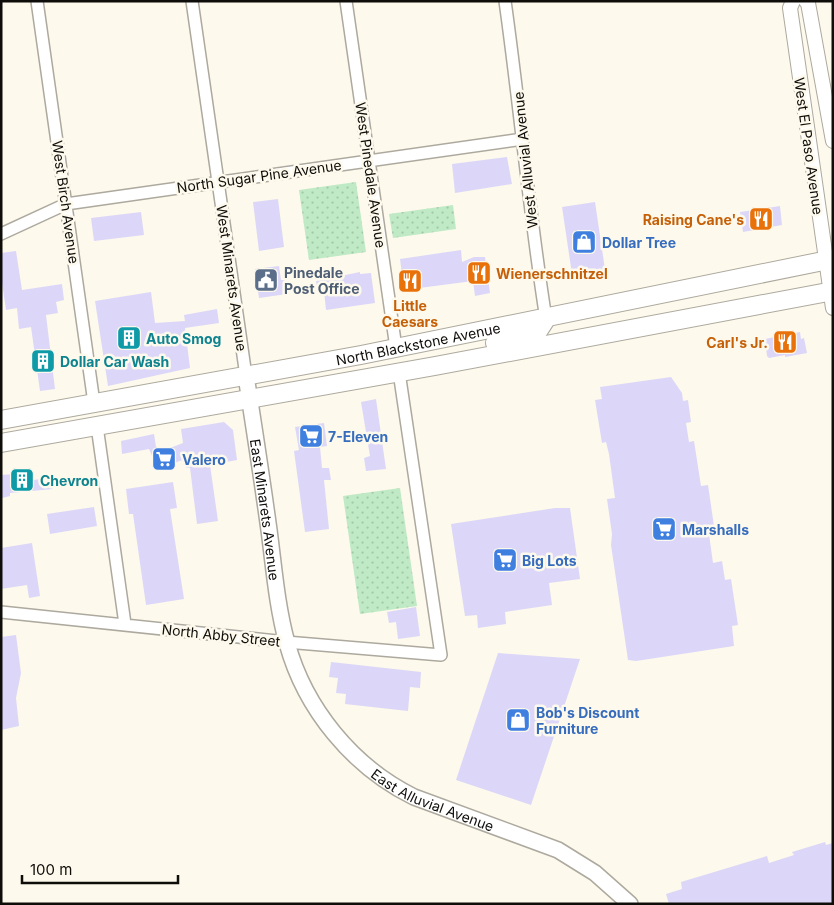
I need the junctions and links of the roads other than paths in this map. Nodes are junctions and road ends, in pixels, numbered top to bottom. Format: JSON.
{"nodes":[{"id":1,"x":36,"y":1,"type":"edge"},
{"id":2,"x":192,"y":1,"type":"edge"},
{"id":3,"x":346,"y":1,"type":"edge"},
{"id":4,"x":505,"y":1,"type":"edge"},
{"id":5,"x":793,"y":1,"type":"edge"},
{"id":6,"x":806,"y":1,"type":"edge"},
{"id":7,"x":523,"y":139,"type":"junction"},
{"id":8,"x":833,"y":141,"type":"edge"},
{"id":9,"x":369,"y":161,"type":"junction"},
{"id":10,"x":218,"y":182,"type":"junction"},
{"id":11,"x":66,"y":204,"type":"junction"},
{"id":12,"x":1,"y":234,"type":"edge"},
{"id":13,"x":829,"y":260,"type":"edge"},
{"id":14,"x":675,"y":292,"type":"junction"},
{"id":15,"x":832,"y":297,"type":"edge"},
{"id":16,"x":546,"y":319,"type":"junction"},
{"id":17,"x":546,"y":345,"type":"junction"},
{"id":18,"x":396,"y":348,"type":"junction"},
{"id":19,"x":435,"y":366,"type":"junction"},
{"id":20,"x":400,"y":372,"type":"junction"},
{"id":21,"x":246,"y":376,"type":"junction"},
{"id":22,"x":250,"y":399,"type":"junction"},
{"id":23,"x":94,"y":403,"type":"junction"},
{"id":24,"x":1,"y":420,"type":"edge"},
{"id":25,"x":98,"y":426,"type":"junction"},
{"id":26,"x":1,"y":443,"type":"edge"},
{"id":27,"x":1,"y":612,"type":"edge"},
{"id":28,"x":125,"y":624,"type":"junction"},
{"id":29,"x":286,"y":642,"type":"junction"},
{"id":30,"x":630,"y":904,"type":"edge"}],
"edges":[{"from":1,"to":11,"type":"street","name":"West Birch Avenue"},
{"from":2,"to":10,"type":"street","name":"West Minarets Avenue"},
{"from":3,"to":9,"type":"street","name":"West Pinedale Avenue"},
{"from":4,"to":7,"type":"street","name":"West Alluvial Avenue"},
{"from":5,"to":13,"type":"street","name":"West El Paso Avenue"},
{"from":6,"to":8,"type":"street","name":"West El Paso Avenue"},
{"from":7,"to":9,"type":"street","name":"North Sugar Pine Avenue"},
{"from":7,"to":16,"type":"street","name":"West Alluvial Avenue"},
{"from":9,"to":10,"type":"street","name":"North Sugar Pine Avenue"},
{"from":9,"to":18,"type":"street","name":"West Pinedale Avenue"},
{"from":10,"to":11,"type":"street","name":"North Sugar Pine Avenue"},
{"from":10,"to":21,"type":"street","name":"West Minarets Avenue"},
{"from":11,"to":12,"type":"street","name":"North Sugar Pine Avenue"},
{"from":11,"to":23,"type":"street","name":"West Birch Avenue"},
{"from":13,"to":14,"type":"main road","name":"North Blackstone Avenue"},
{"from":13,"to":15,"type":"street","name":"West El Paso Avenue"},
{"from":14,"to":16,"type":"main road","name":"North Blackstone Avenue"},
{"from":14,"to":17,"type":"main road"},
{"from":15,"to":17,"type":"main road","name":"North Blackstone Avenue"},
{"from":16,"to":18,"type":"main road","name":"North Blackstone Avenue"},
{"from":16,"to":19,"type":"main road"},
{"from":17,"to":19,"type":"main road","name":"North Blackstone Avenue"},
{"from":18,"to":21,"type":"main road","name":"North Blackstone Avenue"},
{"from":19,"to":20,"type":"main road","name":"North Blackstone Avenue"},
{"from":20,"to":22,"type":"main road","name":"North Blackstone Avenue"},
{"from":20,"to":29,"type":"street","name":"North Abby Street"},
{"from":21,"to":22,"type":"main road","name":"East Minarets Avenue"},
{"from":21,"to":23,"type":"main road","name":"North Blackstone Avenue"},
{"from":22,"to":25,"type":"main road","name":"North Blackstone Avenue"},
{"from":22,"to":29,"type":"main road","name":"East Minarets Avenue"},
{"from":23,"to":24,"type":"main road","name":"North Blackstone Avenue"},
{"from":25,"to":26,"type":"main road","name":"North Blackstone Avenue"},
{"from":25,"to":28,"type":"street"},
{"from":27,"to":28,"type":"street","name":"North Abby Street"},
{"from":28,"to":29,"type":"street","name":"North Abby Street"},
{"from":29,"to":30,"type":"main road","name":"East Alluvial Avenue"}]}
